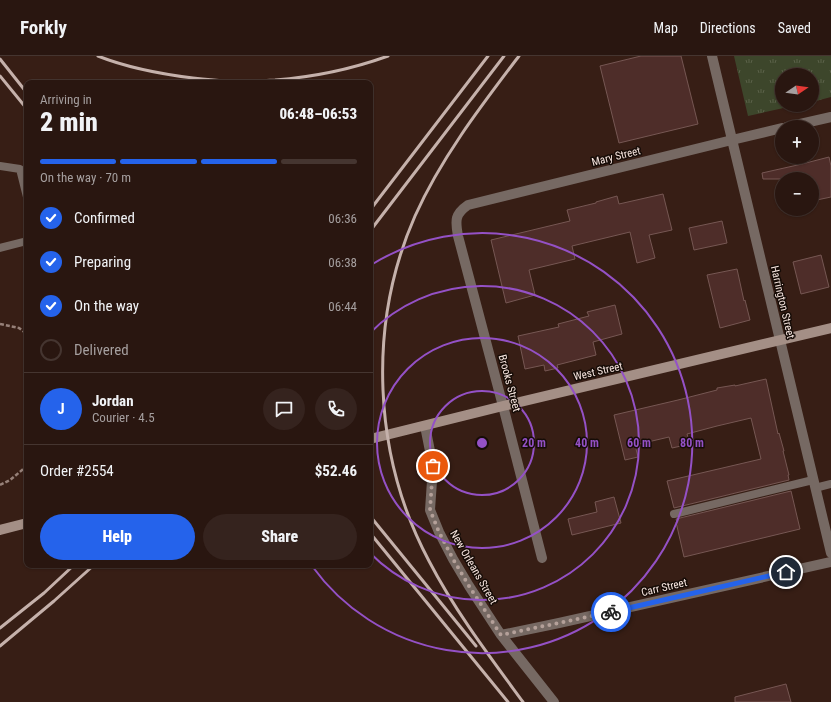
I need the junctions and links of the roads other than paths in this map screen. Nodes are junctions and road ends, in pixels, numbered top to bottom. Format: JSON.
{"nodes":[{"id":1,"x":712,"y":56,"type":"edge"},
{"id":2,"x":831,"y":117,"type":"edge"},
{"id":3,"x":818,"y":120,"type":"edge"},
{"id":4,"x":775,"y":130,"type":"edge"},
{"id":5,"x":732,"y":140,"type":"junction"},
{"id":6,"x":0,"y":166,"type":"edge"},
{"id":7,"x":24,"y":185,"type":"edge"},
{"id":8,"x":458,"y":213,"type":"joint"},
{"id":9,"x":24,"y":242,"type":"edge"},
{"id":10,"x":0,"y":248,"type":"edge"},
{"id":11,"x":831,"y":328,"type":"edge"},
{"id":12,"x":780,"y":340,"type":"junction"},
{"id":13,"x":503,"y":406,"type":"junction"},
{"id":14,"x":425,"y":426,"type":"junction"},
{"id":15,"x":373,"y":438,"type":"edge"},
{"id":16,"x":814,"y":484,"type":"junction"},
{"id":17,"x":831,"y":484,"type":"edge"},
{"id":18,"x":674,"y":514,"type":"dead end"},
{"id":19,"x":24,"y":524,"type":"edge"},
{"id":20,"x":0,"y":530,"type":"edge"},
{"id":21,"x":831,"y":553,"type":"edge"},
{"id":22,"x":542,"y":558,"type":"dead end"},
{"id":23,"x":831,"y":562,"type":"edge"},
{"id":24,"x":501,"y":635,"type":"junction"},
{"id":25,"x":554,"y":702,"type":"edge"}],
"edges":[{"from":1,"to":5,"type":"street","name":"Harrington Street"},
{"from":2,"to":3,"type":"street"},
{"from":4,"to":5,"type":"street","name":"Mary Street"},
{"from":5,"to":8,"type":"street","name":"Mary Street"},
{"from":5,"to":12,"type":"street","name":"Harrington Street"},
{"from":6,"to":7,"type":"lane"},
{"from":8,"to":13,"type":"street","name":"Brooks Street"},
{"from":9,"to":10,"type":"lane"},
{"from":11,"to":12,"type":"street","name":"West Street"},
{"from":12,"to":13,"type":"street","name":"West Street"},
{"from":12,"to":16,"type":"street","name":"Harrington Street"},
{"from":13,"to":14,"type":"street","name":"West Street"},
{"from":13,"to":22,"type":"street","name":"Brooks Street"},
{"from":14,"to":15,"type":"street","name":"West Street"},
{"from":14,"to":24,"type":"street","name":"New Orleans Street"},
{"from":16,"to":17,"type":"lane"},
{"from":16,"to":18,"type":"lane"},
{"from":16,"to":21,"type":"street","name":"Harrington Street"},
{"from":19,"to":20,"type":"street"},
{"from":23,"to":24,"type":"street","name":"Carr Street"},
{"from":24,"to":25,"type":"street","name":"New Orleans Street"}]}
